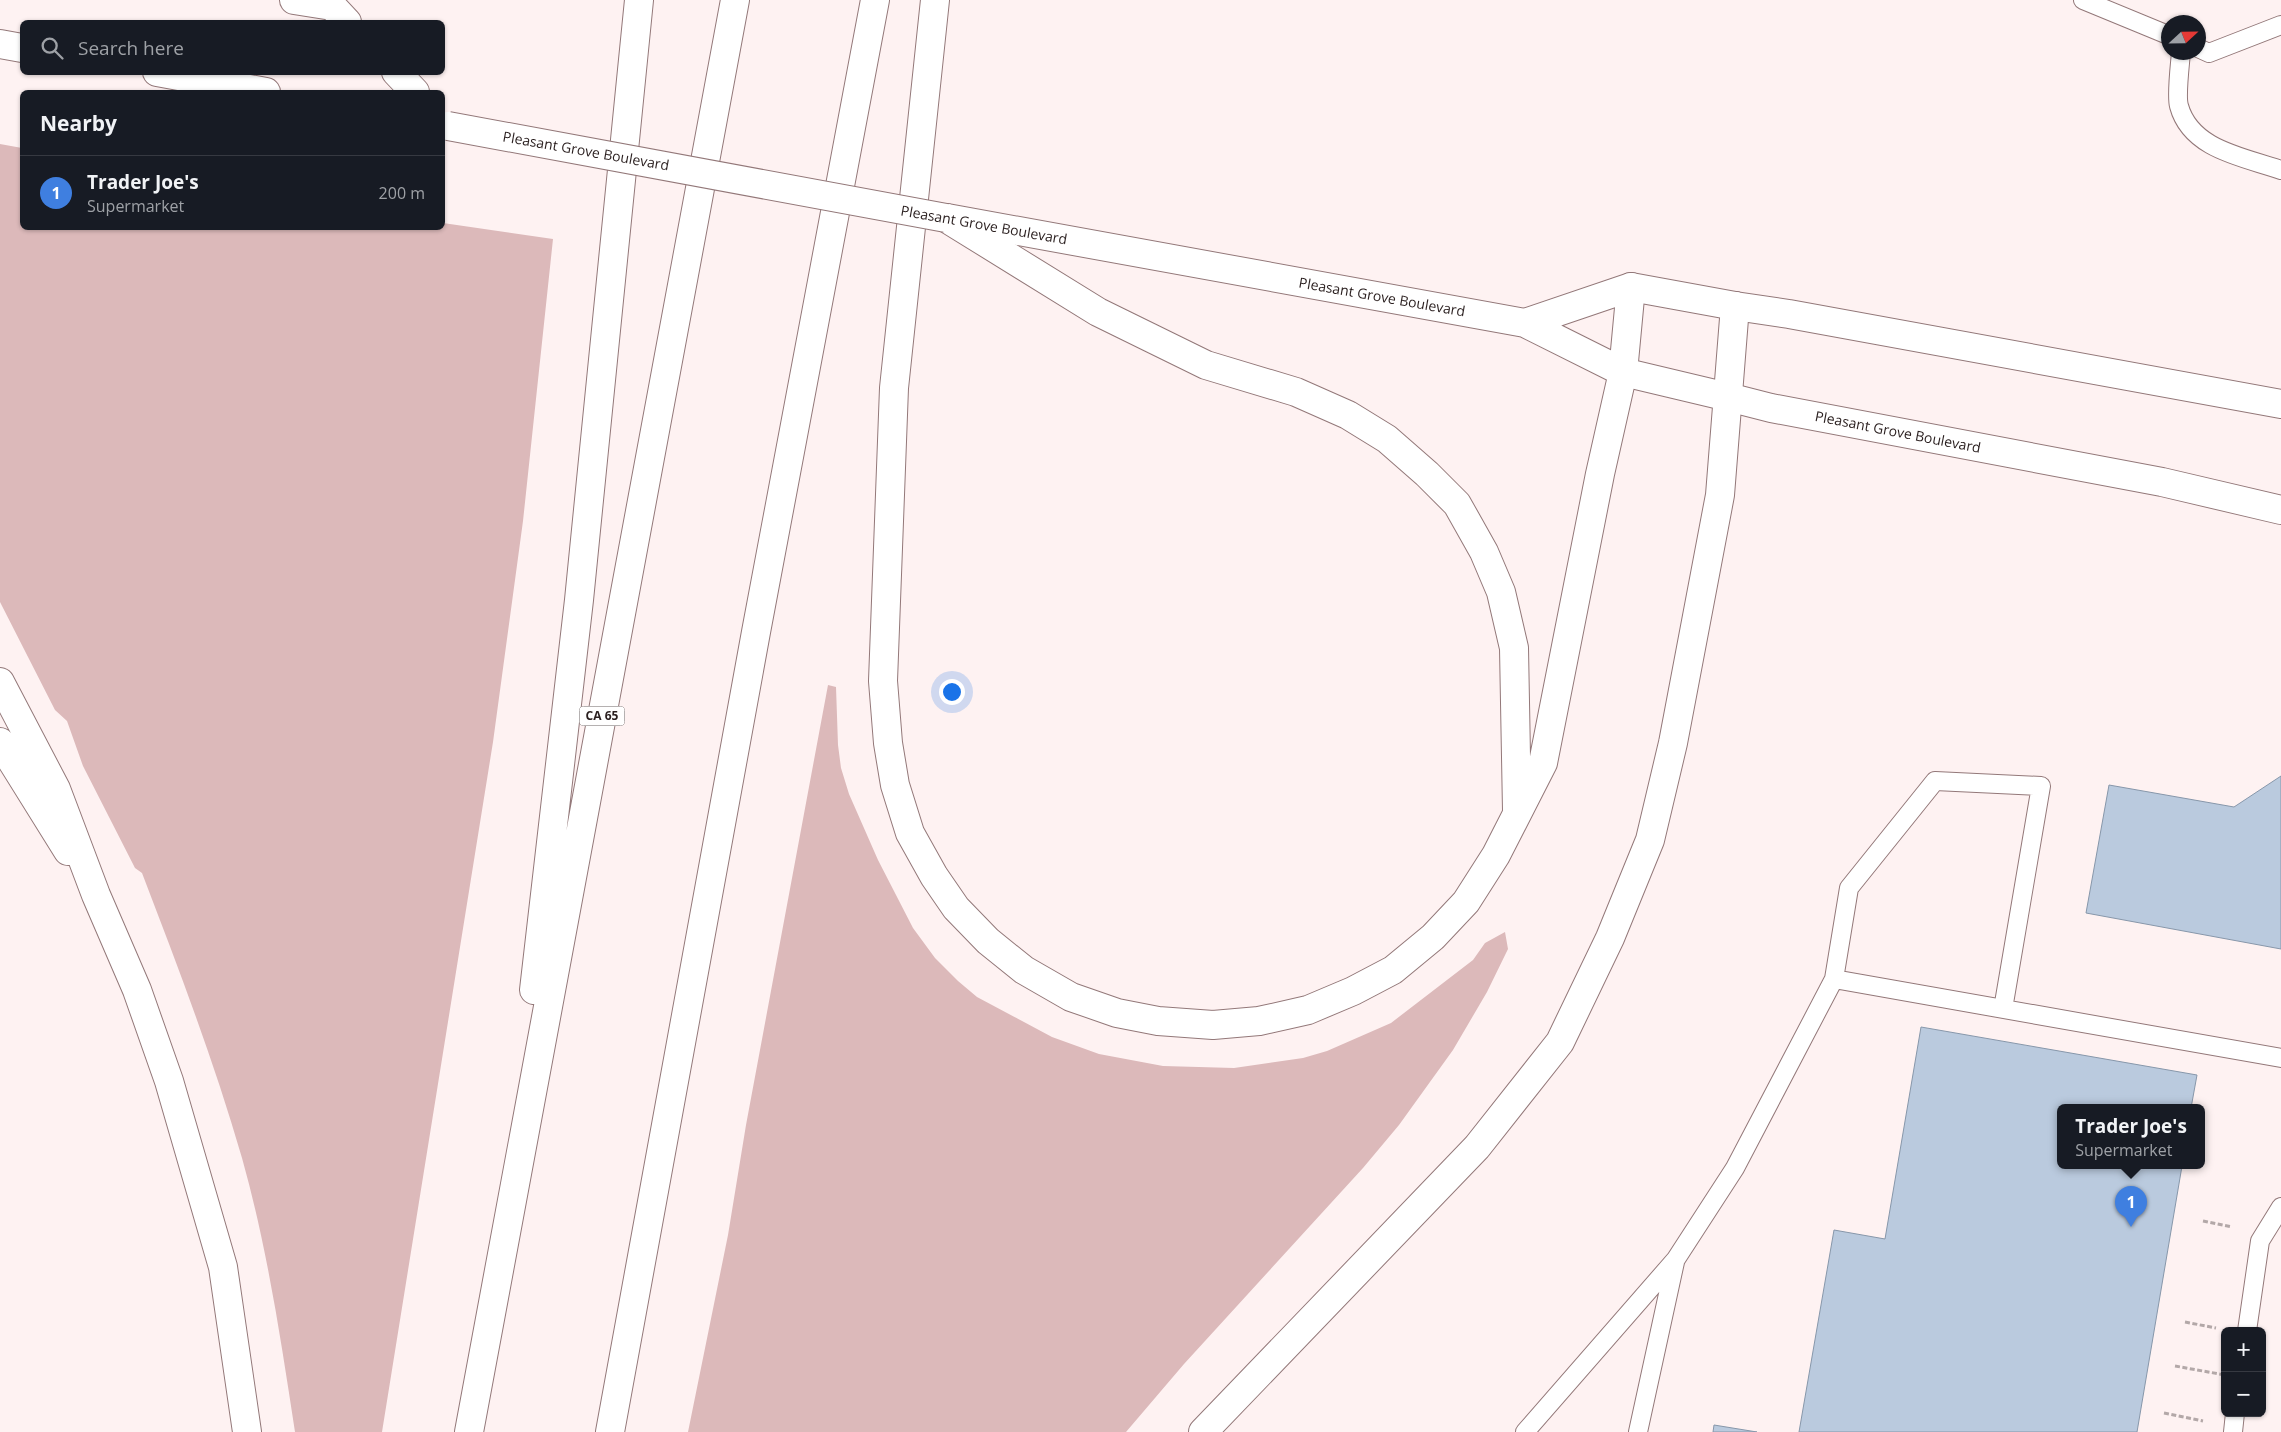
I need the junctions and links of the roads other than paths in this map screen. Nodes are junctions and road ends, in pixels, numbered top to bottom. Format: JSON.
{"nodes":[{"id":1,"x":294,"y":0,"type":"edge"},
{"id":2,"x":639,"y":0,"type":"edge"},
{"id":3,"x":736,"y":0,"type":"edge"},
{"id":4,"x":875,"y":0,"type":"edge"},
{"id":5,"x":936,"y":0,"type":"edge"},
{"id":6,"x":2083,"y":0,"type":"edge"},
{"id":7,"x":345,"y":20,"type":"edge"},
{"id":8,"x":2281,"y":25,"type":"edge"},
{"id":9,"x":2161,"y":32,"type":"edge"},
{"id":10,"x":0,"y":44,"type":"edge"},
{"id":11,"x":20,"y":48,"type":"edge"},
{"id":12,"x":2206,"y":52,"type":"edge"},
{"id":13,"x":2181,"y":60,"type":"edge"},
{"id":14,"x":173,"y":75,"type":"edge"},
{"id":15,"x":399,"y":75,"type":"edge"},
{"id":16,"x":255,"y":90,"type":"edge"},
{"id":17,"x":413,"y":90,"type":"edge"},
{"id":18,"x":445,"y":124,"type":"edge"},
{"id":19,"x":2281,"y":170,"type":"edge"},
{"id":20,"x":946,"y":218,"type":"junction"},
{"id":21,"x":1631,"y":287,"type":"junction"},
{"id":22,"x":1735,"y":306,"type":"junction"},
{"id":23,"x":1526,"y":322,"type":"junction"},
{"id":24,"x":1623,"y":372,"type":"junction"},
{"id":25,"x":1728,"y":397,"type":"junction"},
{"id":26,"x":2281,"y":404,"type":"edge"},
{"id":27,"x":2281,"y":510,"type":"edge"},
{"id":28,"x":0,"y":682,"type":"edge"},
{"id":29,"x":0,"y":742,"type":"edge"},
{"id":30,"x":1517,"y":811,"type":"junction"},
{"id":31,"x":96,"y":894,"type":"junction"},
{"id":32,"x":1834,"y":980,"type":"junction"},
{"id":33,"x":2004,"y":1009,"type":"junction"},
{"id":34,"x":2281,"y":1058,"type":"edge"},
{"id":35,"x":2280,"y":1209,"type":"edge"},
{"id":36,"x":507,"y":1227,"type":"junction"},
{"id":37,"x":1676,"y":1259,"type":"junction"},
{"id":38,"x":2248,"y":1327,"type":"edge"},
{"id":39,"x":247,"y":1432,"type":"edge"},
{"id":40,"x":470,"y":1432,"type":"edge"},
{"id":41,"x":610,"y":1432,"type":"edge"},
{"id":42,"x":1203,"y":1432,"type":"edge"},
{"id":43,"x":1525,"y":1432,"type":"edge"},
{"id":44,"x":1638,"y":1432,"type":"edge"}],
"edges":[{"from":1,"to":7,"type":"main road"},
{"from":2,"to":36,"type":"main road"},
{"from":3,"to":36,"type":"main road","number":"CA 65"},
{"from":4,"to":41,"type":"main road"},
{"from":5,"to":30,"type":"main road"},
{"from":6,"to":9,"type":"lane"},
{"from":8,"to":12,"type":"lane"},
{"from":10,"to":11,"type":"main road"},
{"from":13,"to":19,"type":"lane"},
{"from":14,"to":16,"type":"main road"},
{"from":15,"to":17,"type":"main road"},
{"from":18,"to":20,"type":"main road","name":"Pleasant Grove Boulevard","bridge":true},
{"from":20,"to":23,"type":"main road","name":"Pleasant Grove Boulevard"},
{"from":20,"to":30,"type":"main road"},
{"from":21,"to":22,"type":"main road","name":"Pleasant Grove Boulevard"},
{"from":21,"to":23,"type":"main road","name":"Pleasant Grove Boulevard"},
{"from":21,"to":24,"type":"main road"},
{"from":22,"to":25,"type":"main road"},
{"from":22,"to":26,"type":"main road","name":"Pleasant Grove Boulevard"},
{"from":23,"to":24,"type":"main road","name":"Pleasant Grove Boulevard"},
{"from":24,"to":25,"type":"main road","name":"Pleasant Grove Boulevard"},
{"from":24,"to":30,"type":"main road"},
{"from":25,"to":27,"type":"main road","name":"Pleasant Grove Boulevard"},
{"from":25,"to":42,"type":"main road"},
{"from":28,"to":31,"type":"main road"},
{"from":29,"to":31,"type":"main road"},
{"from":31,"to":39,"type":"main road"},
{"from":32,"to":33,"type":"lane"},
{"from":32,"to":33,"type":"lane"},
{"from":32,"to":37,"type":"lane"},
{"from":33,"to":34,"type":"lane"},
{"from":35,"to":38,"type":"lane"},
{"from":36,"to":40,"type":"main road","number":"CA 65"},
{"from":37,"to":43,"type":"lane"},
{"from":37,"to":44,"type":"lane"}]}
